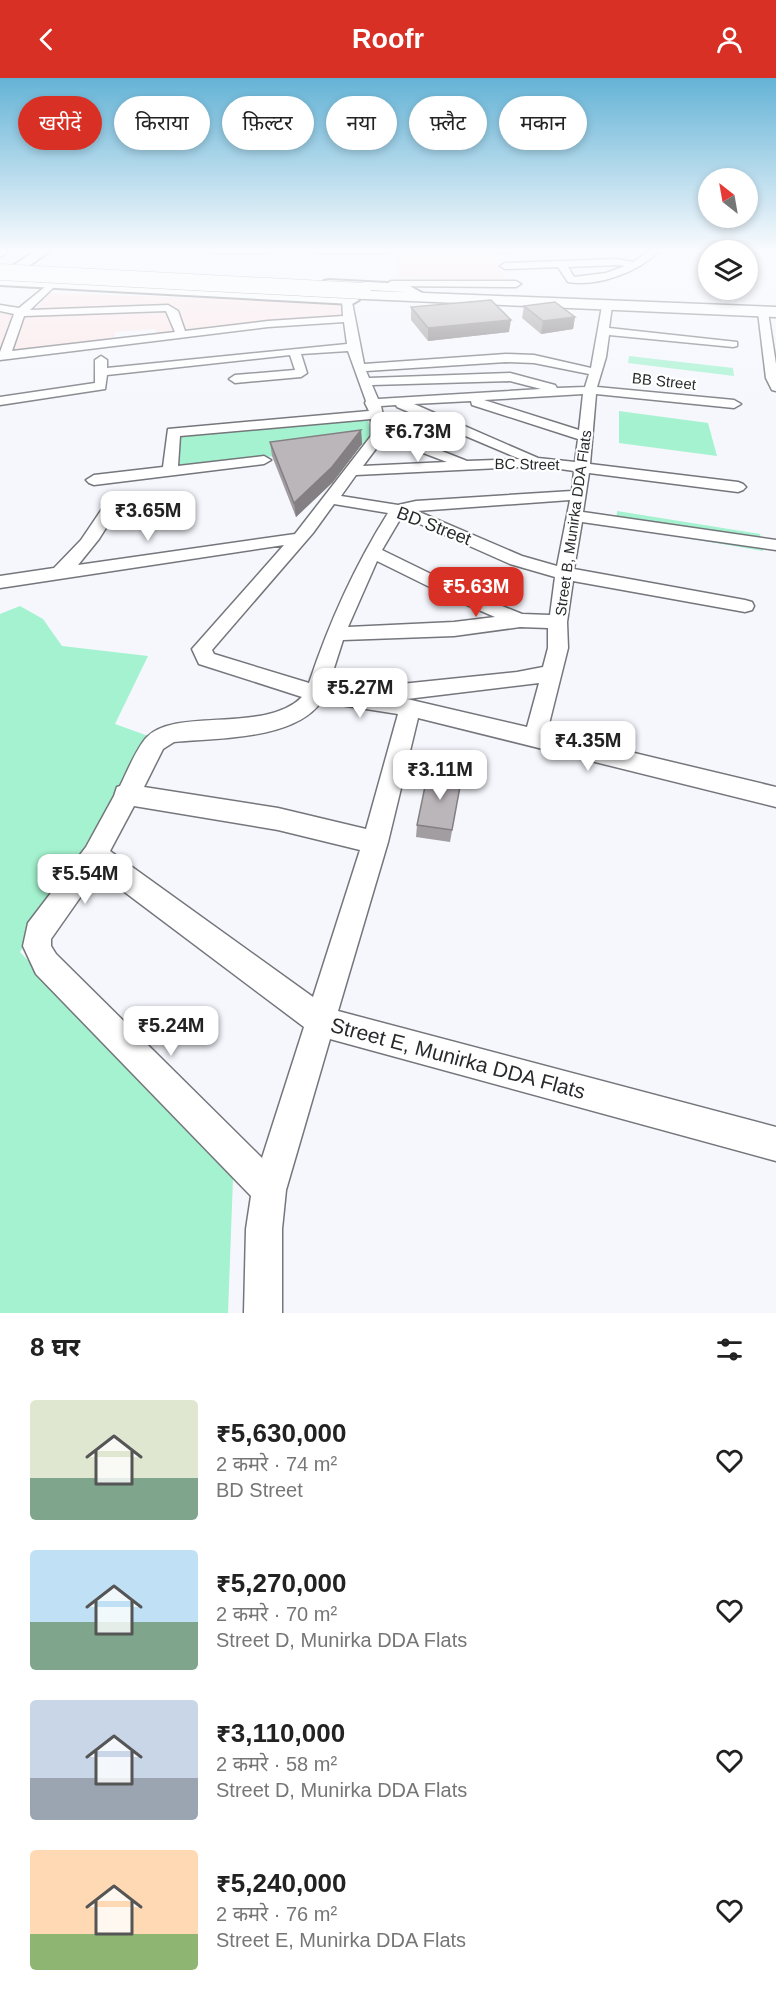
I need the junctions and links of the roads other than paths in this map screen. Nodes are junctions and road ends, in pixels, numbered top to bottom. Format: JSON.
{"nodes":[{"id":1,"x":0,"y":308,"type":"edge"},
{"id":2,"x":26,"y":308,"type":"edge"},
{"id":3,"x":352,"y":308,"type":"edge"},
{"id":4,"x":607,"y":308,"type":"edge"},
{"id":5,"x":674,"y":308,"type":"edge"},
{"id":6,"x":711,"y":308,"type":"edge"},
{"id":7,"x":772,"y":310,"type":"edge"},
{"id":8,"x":20,"y":313,"type":"junction"},
{"id":9,"x":348,"y":319,"type":"junction"},
{"id":10,"x":604,"y":331,"type":"junction"},
{"id":11,"x":181,"y":334,"type":"junction"},
{"id":12,"x":733,"y":344,"type":"dead end"},
{"id":13,"x":100,"y":345,"type":"junction"},
{"id":14,"x":353,"y":347,"type":"junction"},
{"id":15,"x":294,"y":351,"type":"junction"},
{"id":16,"x":2,"y":355,"type":"edge"},
{"id":17,"x":102,"y":372,"type":"junction"},
{"id":18,"x":594,"y":372,"type":"junction"},
{"id":19,"x":361,"y":375,"type":"junction"},
{"id":20,"x":513,"y":378,"type":"junction"},
{"id":21,"x":235,"y":379,"type":"dead end"},
{"id":22,"x":776,"y":387,"type":"edge"},
{"id":23,"x":590,"y":390,"type":"junction"},
{"id":24,"x":563,"y":392,"type":"junction"},
{"id":25,"x":501,"y":396,"type":"junction"},
{"id":26,"x":465,"y":398,"type":"junction"},
{"id":27,"x":0,"y":401,"type":"edge"},
{"id":28,"x":398,"y":402,"type":"junction"},
{"id":29,"x":734,"y":404,"type":"dead end"},
{"id":30,"x":376,"y":416,"type":"junction"},
{"id":31,"x":586,"y":436,"type":"junction"},
{"id":32,"x":264,"y":460,"type":"dead end"},
{"id":33,"x":540,"y":462,"type":"junction"},
{"id":34,"x":468,"y":465,"type":"junction"},
{"id":35,"x":581,"y":466,"type":"junction"},
{"id":36,"x":170,"y":470,"type":"junction"},
{"id":37,"x":351,"y":471,"type":"junction"},
{"id":38,"x":94,"y":480,"type":"dead end"},
{"id":39,"x":738,"y":487,"type":"dead end"},
{"id":40,"x":579,"y":495,"type":"junction"},
{"id":41,"x":330,"y":499,"type":"junction"},
{"id":42,"x":110,"y":509,"type":"dead end"},
{"id":43,"x":398,"y":510,"type":"junction"},
{"id":44,"x":575,"y":516,"type":"junction"},
{"id":45,"x":300,"y":538,"type":"junction"},
{"id":46,"x":776,"y":545,"type":"edge"},
{"id":47,"x":372,"y":552,"type":"junction"},
{"id":48,"x":565,"y":573,"type":"junction"},
{"id":49,"x":59,"y":574,"type":"junction"},
{"id":50,"x":0,"y":582,"type":"edge"},
{"id":51,"x":464,"y":597,"type":"junction"},
{"id":52,"x":745,"y":606,"type":"dead end"},
{"id":53,"x":520,"y":620,"type":"junction"},
{"id":54,"x":558,"y":622,"type":"junction"},
{"id":55,"x":454,"y":629,"type":"junction"},
{"id":56,"x":335,"y":634,"type":"junction"},
{"id":57,"x":553,"y":673,"type":"junction"},
{"id":58,"x":316,"y":693,"type":"junction"},
{"id":59,"x":349,"y":698,"type":"junction"},
{"id":60,"x":410,"y":708,"type":"junction"},
{"id":61,"x":535,"y":738,"type":"junction"},
{"id":62,"x":125,"y":794,"type":"junction"},
{"id":63,"x":776,"y":797,"type":"edge"},
{"id":64,"x":375,"y":842,"type":"junction"},
{"id":65,"x":95,"y":855,"type":"junction"},
{"id":66,"x":321,"y":1021,"type":"junction"},
{"id":67,"x":776,"y":1144,"type":"edge"},
{"id":68,"x":269,"y":1190,"type":"junction"},
{"id":69,"x":263,"y":1313,"type":"edge"}],
"edges":[{"from":1,"to":8,"type":"street"},
{"from":2,"to":8,"type":"street"},
{"from":3,"to":9,"type":"street"},
{"from":4,"to":10,"type":"street","name":"Street B, Munirka DDA Flats"},
{"from":5,"to":7,"type":"main road"},
{"from":6,"to":7,"type":"main road"},
{"from":7,"to":22,"type":"street"},
{"from":8,"to":11,"type":"street"},
{"from":8,"to":16,"type":"street"},
{"from":9,"to":11,"type":"street"},
{"from":9,"to":14,"type":"street"},
{"from":10,"to":12,"type":"street"},
{"from":10,"to":18,"type":"street","name":"Street B, Munirka DDA Flats"},
{"from":11,"to":13,"type":"street"},
{"from":13,"to":16,"type":"street"},
{"from":13,"to":17,"type":"street"},
{"from":14,"to":15,"type":"street"},
{"from":14,"to":19,"type":"street"},
{"from":15,"to":17,"type":"street"},
{"from":15,"to":21,"type":"street"},
{"from":17,"to":27,"type":"street"},
{"from":18,"to":19,"type":"street"},
{"from":18,"to":23,"type":"street","name":"Street B, Munirka DDA Flats"},
{"from":19,"to":20,"type":"street"},
{"from":19,"to":30,"type":"street"},
{"from":20,"to":24,"type":"street"},
{"from":20,"to":25,"type":"street"},
{"from":23,"to":24,"type":"street","name":"BB Street"},
{"from":23,"to":29,"type":"street","name":"BB Street"},
{"from":23,"to":31,"type":"street","name":"Street B, Munirka DDA Flats"},
{"from":24,"to":25,"type":"street","name":"BB Street"},
{"from":25,"to":26,"type":"street","name":"BB Street"},
{"from":26,"to":28,"type":"street","name":"BB Street"},
{"from":26,"to":31,"type":"street"},
{"from":28,"to":30,"type":"street","name":"BB Street"},
{"from":28,"to":33,"type":"street"},
{"from":30,"to":34,"type":"street"},
{"from":30,"to":36,"type":"street","name":"BB Street"},
{"from":30,"to":37,"type":"street"},
{"from":31,"to":35,"type":"street","name":"Street B, Munirka DDA Flats"},
{"from":32,"to":36,"type":"street"},
{"from":33,"to":34,"type":"street","name":"BC Street"},
{"from":33,"to":35,"type":"street","name":"BC Street"},
{"from":34,"to":37,"type":"street","name":"BC Street"},
{"from":35,"to":39,"type":"street","name":"BC Street"},
{"from":35,"to":40,"type":"street","name":"Street B, Munirka DDA Flats"},
{"from":36,"to":38,"type":"street"},
{"from":37,"to":41,"type":"street"},
{"from":40,"to":43,"type":"street"},
{"from":40,"to":44,"type":"street","name":"Street B, Munirka DDA Flats"},
{"from":41,"to":43,"type":"street","name":"BD Street"},
{"from":41,"to":45,"type":"street"},
{"from":42,"to":49,"type":"street"},
{"from":43,"to":47,"type":"street"},
{"from":43,"to":48,"type":"street","name":"BD Street"},
{"from":44,"to":46,"type":"street"},
{"from":44,"to":48,"type":"street","name":"Street B, Munirka DDA Flats"},
{"from":45,"to":49,"type":"street"},
{"from":45,"to":58,"type":"street"},
{"from":47,"to":51,"type":"street"},
{"from":47,"to":56,"type":"street"},
{"from":48,"to":52,"type":"street","name":"BD Street"},
{"from":48,"to":54,"type":"street","name":"Street B, Munirka DDA Flats"},
{"from":49,"to":50,"type":"street"},
{"from":51,"to":53,"type":"street"},
{"from":51,"to":55,"type":"street"},
{"from":53,"to":54,"type":"street"},
{"from":53,"to":55,"type":"street"},
{"from":54,"to":57,"type":"street","name":"Street B, Munirka DDA Flats"},
{"from":55,"to":56,"type":"street"},
{"from":56,"to":58,"type":"street"},
{"from":57,"to":59,"type":"street"},
{"from":57,"to":61,"type":"street","name":"Street B, Munirka DDA Flats"},
{"from":58,"to":59,"type":"street"},
{"from":58,"to":62,"type":"street"},
{"from":59,"to":60,"type":"street"},
{"from":60,"to":61,"type":"street"},
{"from":60,"to":64,"type":"street"},
{"from":61,"to":63,"type":"street"},
{"from":62,"to":64,"type":"street"},
{"from":62,"to":65,"type":"street"},
{"from":64,"to":66,"type":"street"},
{"from":65,"to":66,"type":"street","name":"Street E, Munirka DDA Flats"},
{"from":65,"to":68,"type":"street"},
{"from":66,"to":67,"type":"street","name":"Street E, Munirka DDA Flats"},
{"from":66,"to":68,"type":"street"},
{"from":68,"to":69,"type":"street"}]}
